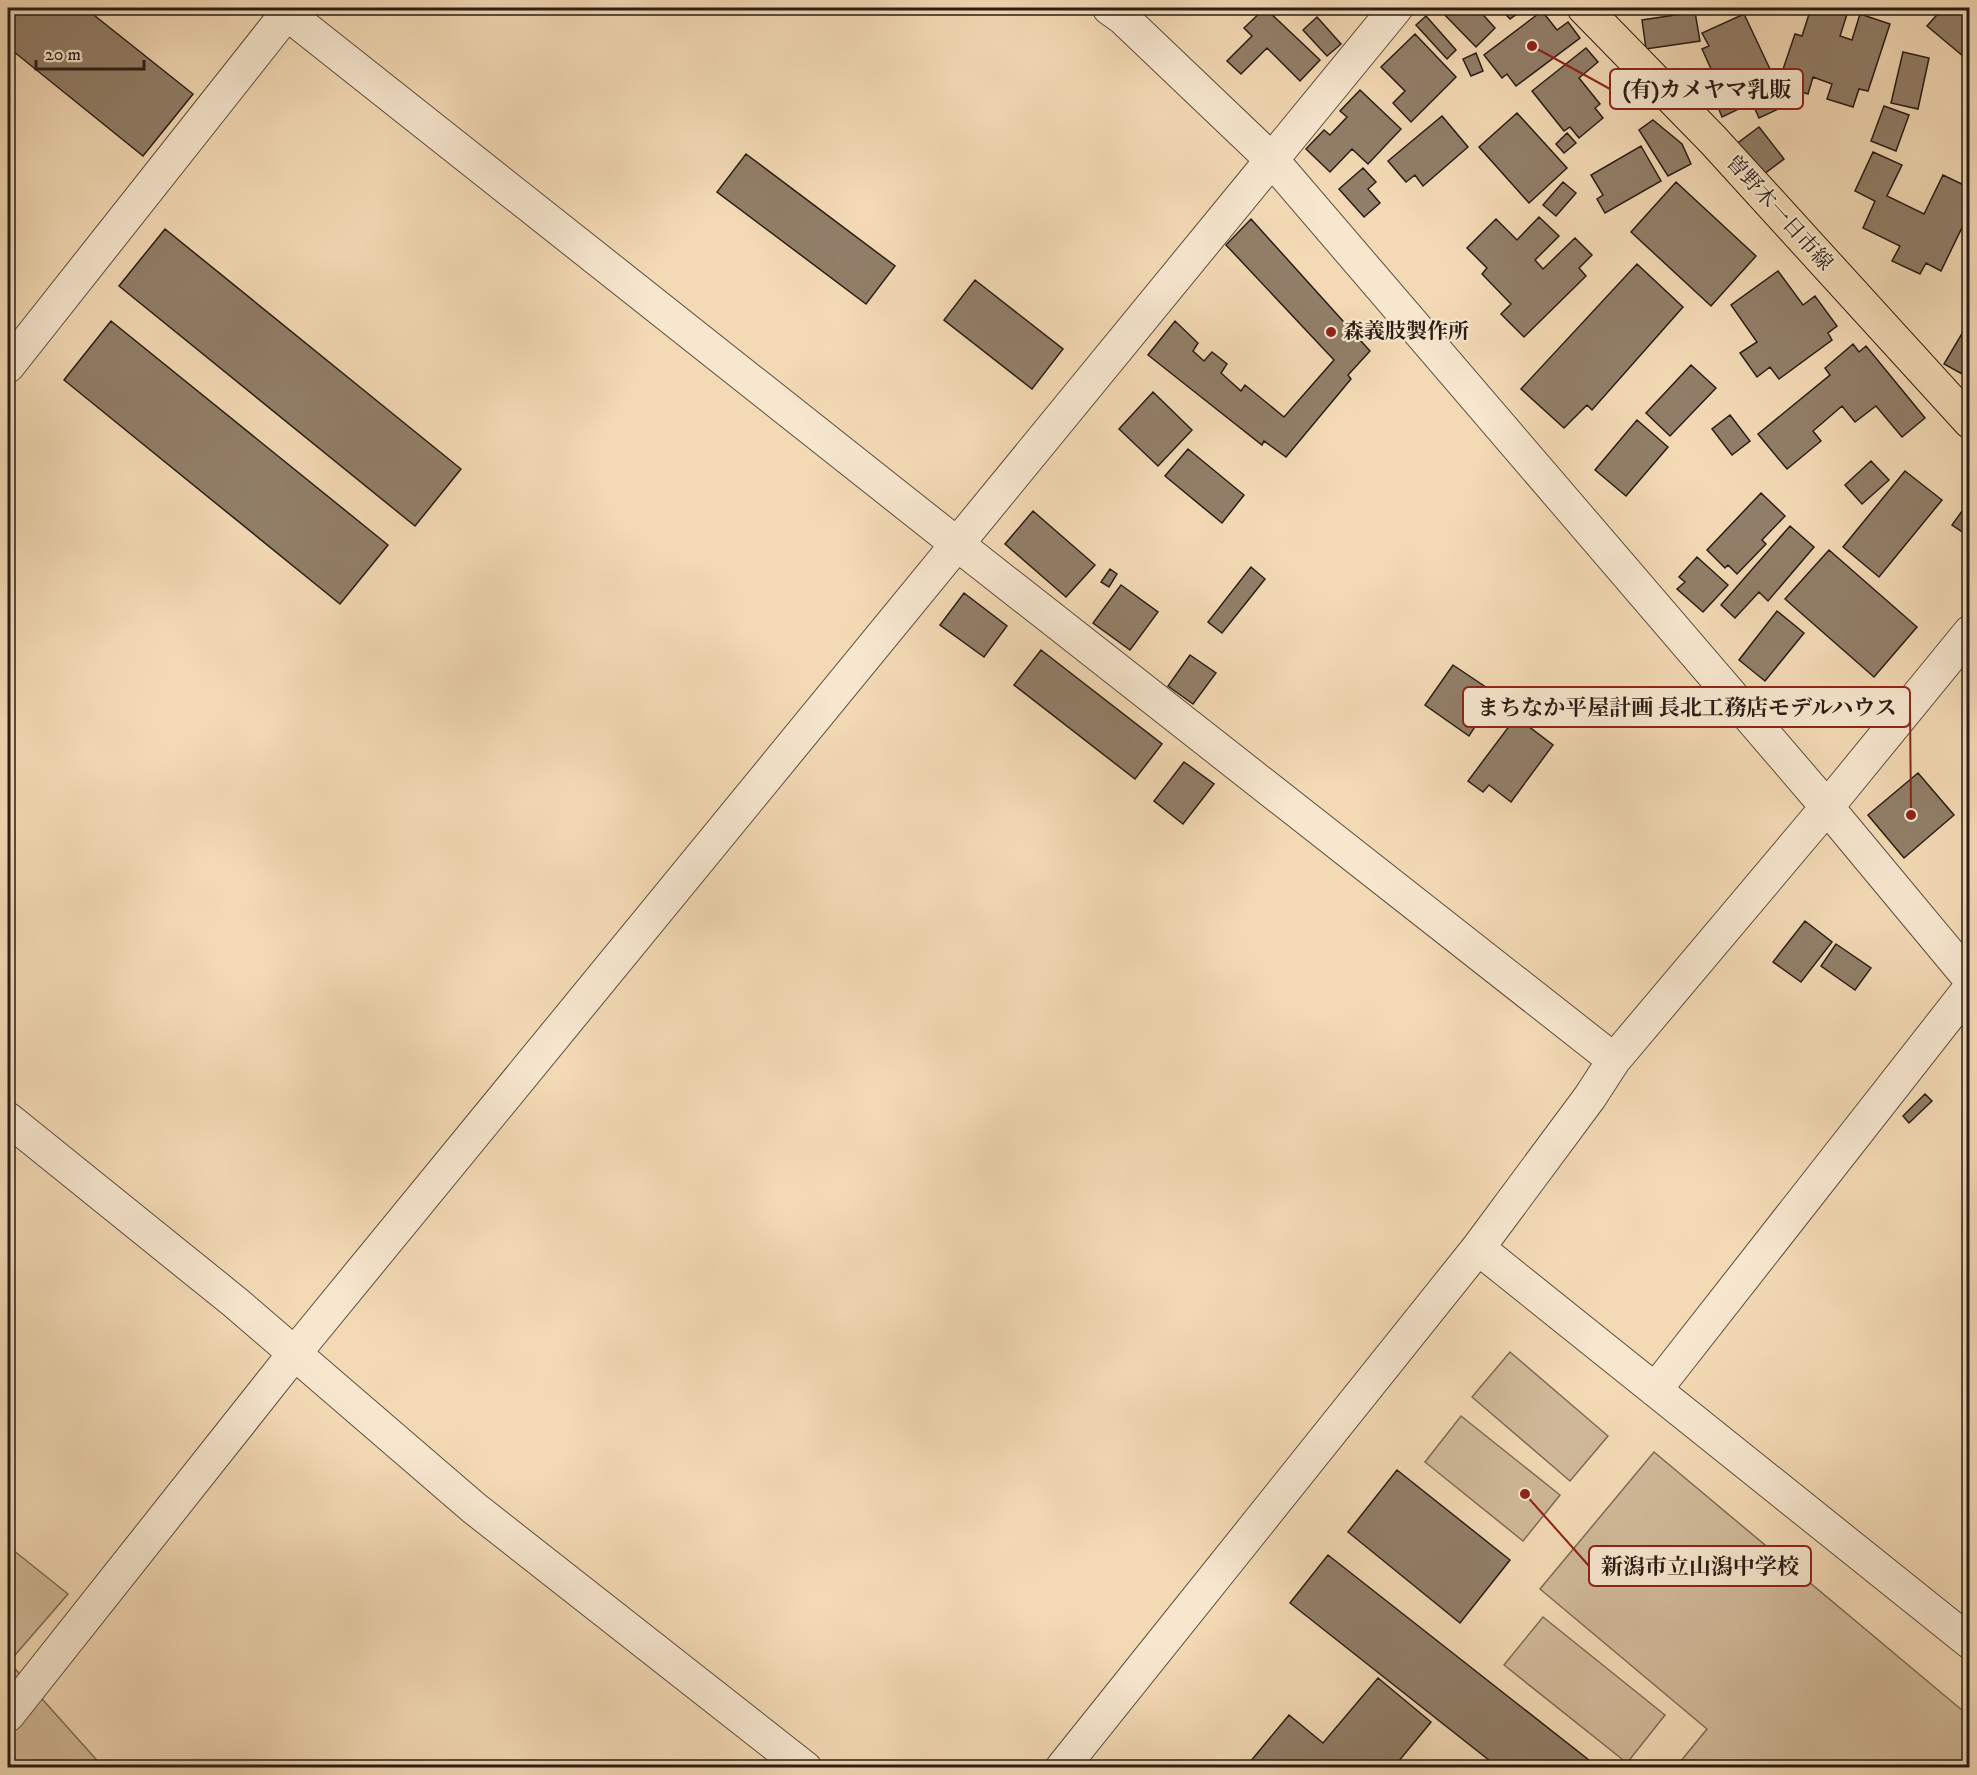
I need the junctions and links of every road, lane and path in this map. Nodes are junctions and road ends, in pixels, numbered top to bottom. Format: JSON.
{"nodes":[{"id":1,"x":1109,"y":8,"type":"edge"},
{"id":2,"x":1396,"y":8,"type":"edge"},
{"id":3,"x":1584,"y":8,"type":"edge"},
{"id":4,"x":286,"y":9,"type":"edge"},
{"id":5,"x":1272,"y":160,"type":"junction"},
{"id":6,"x":8,"y":366,"type":"edge"},
{"id":7,"x":1970,"y":422,"type":"edge"},
{"id":8,"x":957,"y":544,"type":"junction"},
{"id":9,"x":1970,"y":632,"type":"edge"},
{"id":10,"x":1827,"y":807,"type":"junction"},
{"id":11,"x":1970,"y":979,"type":"edge"},
{"id":12,"x":1970,"y":988,"type":"edge"},
{"id":13,"x":1614,"y":1060,"type":"junction"},
{"id":14,"x":8,"y":1119,"type":"edge"},
{"id":15,"x":1478,"y":1248,"type":"junction"},
{"id":16,"x":294,"y":1354,"type":"junction"},
{"id":17,"x":1654,"y":1390,"type":"junction"},
{"id":18,"x":1970,"y":1642,"type":"edge"},
{"id":19,"x":8,"y":1715,"type":"edge"},
{"id":20,"x":805,"y":1767,"type":"edge"},
{"id":21,"x":1062,"y":1767,"type":"edge"}],
"edges":[{"from":1,"to":5,"type":"street"},
{"from":2,"to":5,"type":"street"},
{"from":3,"to":7,"type":"main road","name":"曽野木一日市線"},
{"from":4,"to":6,"type":"street"},
{"from":4,"to":8,"type":"street"},
{"from":5,"to":8,"type":"street"},
{"from":5,"to":10,"type":"street"},
{"from":8,"to":13,"type":"street"},
{"from":8,"to":16,"type":"street"},
{"from":9,"to":10,"type":"street"},
{"from":10,"to":11,"type":"street"},
{"from":10,"to":13,"type":"street"},
{"from":12,"to":17,"type":"street"},
{"from":13,"to":15,"type":"street"},
{"from":14,"to":16,"type":"street"},
{"from":15,"to":17,"type":"street"},
{"from":15,"to":21,"type":"street"},
{"from":16,"to":19,"type":"street"},
{"from":16,"to":20,"type":"street"},
{"from":17,"to":18,"type":"street"}]}
